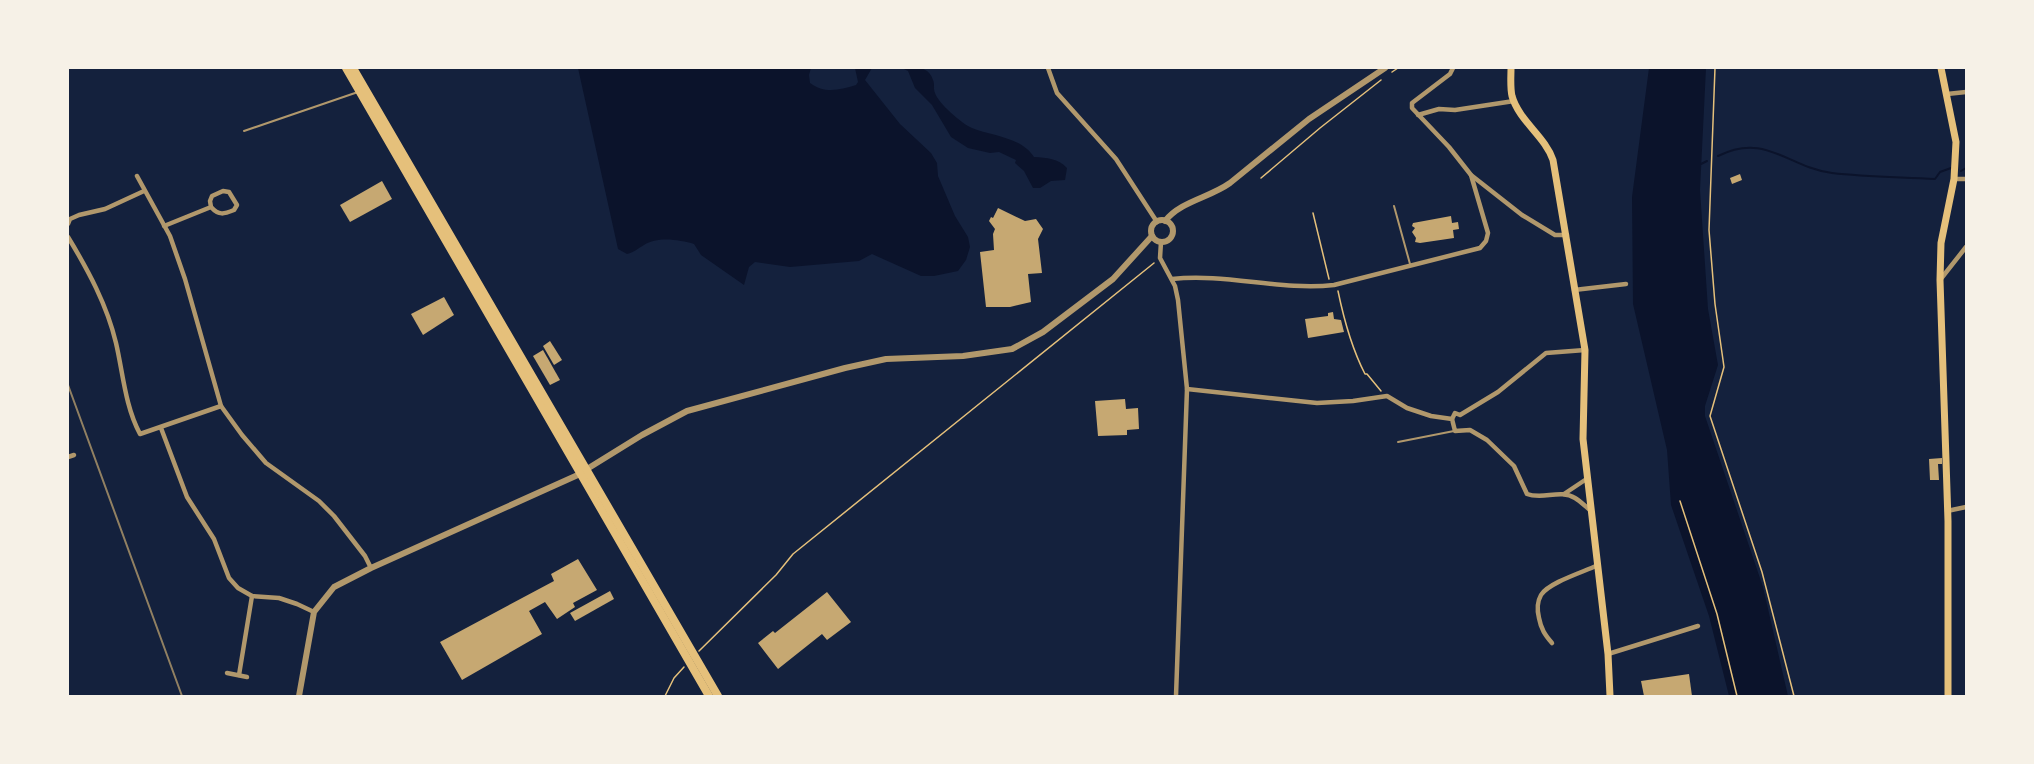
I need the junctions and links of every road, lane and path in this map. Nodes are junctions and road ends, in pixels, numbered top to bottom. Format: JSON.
{"nodes":[{"id":1,"x":346,"y":68,"type":"edge"},
{"id":2,"x":353,"y":68,"type":"edge"},
{"id":3,"x":1048,"y":68,"type":"edge"},
{"id":4,"x":1385,"y":68,"type":"edge"},
{"id":5,"x":1398,"y":68,"type":"edge"},
{"id":6,"x":1453,"y":68,"type":"edge"},
{"id":7,"x":1510,"y":68,"type":"edge"},
{"id":8,"x":1715,"y":68,"type":"edge"},
{"id":9,"x":1941,"y":68,"type":"edge"},
{"id":10,"x":1390,"y":73,"type":"dead end"},
{"id":11,"x":1382,"y":79,"type":"dead end"},
{"id":12,"x":363,"y":91,"type":"junction"},
{"id":13,"x":1966,"y":92,"type":"edge"},
{"id":14,"x":1947,"y":94,"type":"junction"},
{"id":15,"x":1514,"y":101,"type":"junction"},
{"id":16,"x":1418,"y":115,"type":"junction"},
{"id":17,"x":244,"y":131,"type":"dead end"},
{"id":18,"x":136,"y":176,"type":"dead end"},
{"id":19,"x":1471,"y":176,"type":"junction"},
{"id":20,"x":1261,"y":178,"type":"dead end"},
{"id":21,"x":1954,"y":179,"type":"junction"},
{"id":22,"x":1966,"y":179,"type":"edge"},
{"id":23,"x":144,"y":190,"type":"junction"},
{"id":24,"x":1394,"y":206,"type":"dead end"},
{"id":25,"x":211,"y":207,"type":"junction"},
{"id":26,"x":1313,"y":213,"type":"dead end"},
{"id":27,"x":1165,"y":221,"type":"junction"},
{"id":28,"x":1157,"y":222,"type":"junction"},
{"id":29,"x":68,"y":224,"type":"edge"},
{"id":30,"x":164,"y":226,"type":"junction"},
{"id":31,"x":1152,"y":236,"type":"junction"},
{"id":32,"x":1567,"y":236,"type":"junction"},
{"id":33,"x":68,"y":237,"type":"edge"},
{"id":34,"x":1161,"y":242,"type":"junction"},
{"id":35,"x":1966,"y":247,"type":"edge"},
{"id":36,"x":1160,"y":258,"type":"junction"},
{"id":37,"x":1410,"y":264,"type":"junction"},
{"id":38,"x":1172,"y":279,"type":"junction"},
{"id":39,"x":1940,"y":280,"type":"junction"},
{"id":40,"x":1626,"y":284,"type":"dead end"},
{"id":41,"x":1333,"y":285,"type":"junction"},
{"id":42,"x":1575,"y":290,"type":"junction"},
{"id":43,"x":1585,"y":350,"type":"junction"},
{"id":44,"x":1187,"y":389,"type":"junction"},
{"id":45,"x":1387,"y":396,"type":"junction"},
{"id":46,"x":221,"y":406,"type":"junction"},
{"id":47,"x":1452,"y":419,"type":"junction"},
{"id":48,"x":161,"y":428,"type":"junction"},
{"id":49,"x":1455,"y":431,"type":"junction"},
{"id":50,"x":1398,"y":442,"type":"dead end"},
{"id":51,"x":74,"y":455,"type":"dead end"},
{"id":52,"x":68,"y":457,"type":"edge"},
{"id":53,"x":584,"y":472,"type":"junction"},
{"id":54,"x":1588,"y":478,"type":"junction"},
{"id":55,"x":1563,"y":494,"type":"junction"},
{"id":56,"x":1680,"y":501,"type":"dead end"},
{"id":57,"x":1966,"y":507,"type":"edge"},
{"id":58,"x":1590,"y":510,"type":"junction"},
{"id":59,"x":1947,"y":511,"type":"junction"},
{"id":60,"x":1596,"y":566,"type":"junction"},
{"id":61,"x":371,"y":568,"type":"junction"},
{"id":62,"x":252,"y":596,"type":"junction"},
{"id":63,"x":315,"y":612,"type":"junction"},
{"id":64,"x":1698,"y":626,"type":"dead end"},
{"id":65,"x":1552,"y":643,"type":"dead end"},
{"id":66,"x":698,"y":652,"type":"dead end"},
{"id":67,"x":1608,"y":654,"type":"junction"},
{"id":68,"x":681,"y":670,"type":"dead end"},
{"id":69,"x":228,"y":673,"type":"dead end"},
{"id":70,"x":239,"y":675,"type":"junction"},
{"id":71,"x":248,"y":677,"type":"dead end"},
{"id":72,"x":298,"y":695,"type":"edge"},
{"id":73,"x":665,"y":696,"type":"edge"},
{"id":74,"x":709,"y":696,"type":"edge"},
{"id":75,"x":718,"y":696,"type":"edge"},
{"id":76,"x":1176,"y":696,"type":"edge"},
{"id":77,"x":1610,"y":696,"type":"edge"},
{"id":78,"x":1737,"y":696,"type":"edge"},
{"id":79,"x":1794,"y":696,"type":"edge"},
{"id":80,"x":1948,"y":696,"type":"edge"}],
"edges":[{"from":1,"to":12,"type":"main road"},
{"from":2,"to":12,"type":"main road"},
{"from":3,"to":28,"type":"street"},
{"from":4,"to":27,"type":"street"},
{"from":5,"to":10,"type":"path"},
{"from":6,"to":16,"type":"street"},
{"from":7,"to":15,"type":"main road"},
{"from":8,"to":79,"type":"path"},
{"from":9,"to":14,"type":"main road"},
{"from":11,"to":20,"type":"path"},
{"from":12,"to":17,"type":"lane"},
{"from":12,"to":53,"type":"main road"},
{"from":13,"to":14,"type":"street"},
{"from":14,"to":21,"type":"main road"},
{"from":15,"to":16,"type":"street"},
{"from":15,"to":32,"type":"main road"},
{"from":16,"to":19,"type":"street"},
{"from":18,"to":23,"type":"street"},
{"from":19,"to":32,"type":"street"},
{"from":19,"to":37,"type":"street"},
{"from":21,"to":22,"type":"street"},
{"from":21,"to":39,"type":"main road"},
{"from":23,"to":29,"type":"street"},
{"from":23,"to":30,"type":"street"},
{"from":24,"to":37,"type":"lane"},
{"from":25,"to":25,"type":"street"},
{"from":25,"to":30,"type":"street"},
{"from":26,"to":41,"type":"path"},
{"from":27,"to":28,"type":"street"},
{"from":27,"to":34,"type":"street"},
{"from":28,"to":31,"type":"street"},
{"from":30,"to":46,"type":"street"},
{"from":31,"to":34,"type":"street"},
{"from":31,"to":53,"type":"street"},
{"from":32,"to":42,"type":"main road"},
{"from":33,"to":48,"type":"street"},
{"from":34,"to":36,"type":"street"},
{"from":35,"to":39,"type":"street"},
{"from":36,"to":38,"type":"street"},
{"from":36,"to":66,"type":"path"},
{"from":37,"to":41,"type":"street"},
{"from":38,"to":41,"type":"street"},
{"from":38,"to":44,"type":"street"},
{"from":39,"to":59,"type":"main road"},
{"from":40,"to":42,"type":"street"},
{"from":41,"to":45,"type":"path"},
{"from":42,"to":43,"type":"main road"},
{"from":43,"to":47,"type":"street"},
{"from":43,"to":54,"type":"main road"},
{"from":44,"to":45,"type":"street"},
{"from":44,"to":76,"type":"street"},
{"from":45,"to":47,"type":"street"},
{"from":46,"to":48,"type":"street"},
{"from":46,"to":61,"type":"street"},
{"from":47,"to":49,"type":"street"},
{"from":48,"to":62,"type":"street"},
{"from":49,"to":50,"type":"lane"},
{"from":49,"to":55,"type":"street"},
{"from":51,"to":52,"type":"street"},
{"from":53,"to":61,"type":"street"},
{"from":53,"to":74,"type":"main road"},
{"from":53,"to":75,"type":"main road"},
{"from":54,"to":55,"type":"street"},
{"from":54,"to":58,"type":"main road"},
{"from":55,"to":58,"type":"street"},
{"from":56,"to":78,"type":"path"},
{"from":57,"to":59,"type":"street"},
{"from":58,"to":60,"type":"main road"},
{"from":59,"to":80,"type":"main road"},
{"from":60,"to":65,"type":"street"},
{"from":60,"to":67,"type":"main road"},
{"from":61,"to":63,"type":"street"},
{"from":62,"to":63,"type":"street"},
{"from":62,"to":70,"type":"street"},
{"from":63,"to":72,"type":"street"},
{"from":64,"to":67,"type":"street"},
{"from":67,"to":77,"type":"main road"},
{"from":68,"to":73,"type":"path"},
{"from":69,"to":70,"type":"street"},
{"from":70,"to":71,"type":"street"}]}
